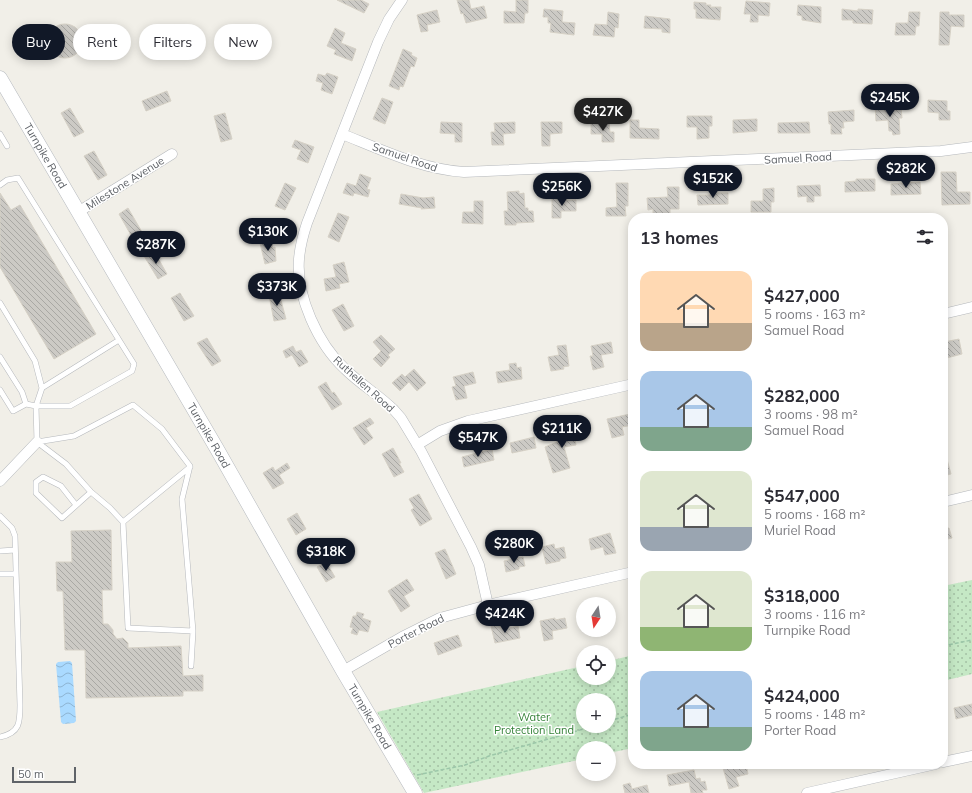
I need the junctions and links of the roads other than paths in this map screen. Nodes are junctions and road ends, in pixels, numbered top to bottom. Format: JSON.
{"nodes":[{"id":1,"x":402,"y":0,"type":"edge"},
{"id":2,"x":0,"y":78,"type":"edge"},
{"id":3,"x":0,"y":134,"type":"edge"},
{"id":4,"x":342,"y":134,"type":"junction"},
{"id":5,"x":7,"y":146,"type":"dead end"},
{"id":6,"x":972,"y":147,"type":"edge"},
{"id":7,"x":172,"y":154,"type":"dead end"},
{"id":8,"x":0,"y":185,"type":"edge"},
{"id":9,"x":78,"y":212,"type":"junction"},
{"id":10,"x":0,"y":303,"type":"edge"},
{"id":11,"x":972,"y":307,"type":"edge"},
{"id":12,"x":948,"y":313,"type":"edge"},
{"id":13,"x":119,"y":340,"type":"junction"},
{"id":14,"x":0,"y":357,"type":"edge"},
{"id":15,"x":628,"y":385,"type":"edge"},
{"id":16,"x":42,"y":388,"type":"junction"},
{"id":17,"x":0,"y":390,"type":"edge"},
{"id":18,"x":26,"y":404,"type":"junction"},
{"id":19,"x":36,"y":406,"type":"junction"},
{"id":20,"x":37,"y":442,"type":"junction"},
{"id":21,"x":417,"y":445,"type":"junction"},
{"id":22,"x":190,"y":466,"type":"junction"},
{"id":23,"x":0,"y":481,"type":"edge"},
{"id":24,"x":91,"y":492,"type":"junction"},
{"id":25,"x":972,"y":495,"type":"edge"},
{"id":26,"x":948,"y":501,"type":"edge"},
{"id":27,"x":76,"y":506,"type":"junction"},
{"id":28,"x":0,"y":516,"type":"edge"},
{"id":29,"x":123,"y":522,"type":"junction"},
{"id":30,"x":15,"y":550,"type":"junction"},
{"id":31,"x":0,"y":551,"type":"edge"},
{"id":32,"x":628,"y":573,"type":"edge"},
{"id":33,"x":0,"y":574,"type":"edge"},
{"id":34,"x":16,"y":574,"type":"junction"},
{"id":35,"x":488,"y":604,"type":"junction"},
{"id":36,"x":193,"y":631,"type":"junction"},
{"id":37,"x":191,"y":666,"type":"dead end"},
{"id":38,"x":344,"y":671,"type":"junction"},
{"id":39,"x":0,"y":737,"type":"edge"},
{"id":40,"x":972,"y":756,"type":"edge"},
{"id":41,"x":948,"y":761,"type":"edge"},
{"id":42,"x":914,"y":769,"type":"edge"},
{"id":43,"x":415,"y":793,"type":"edge"},
{"id":44,"x":807,"y":793,"type":"edge"}],
"edges":[{"from":1,"to":4,"type":"street","name":"Ruthellen Road"},
{"from":2,"to":9,"type":"main road","name":"Turnpike Road"},
{"from":3,"to":5,"type":"lane"},
{"from":4,"to":6,"type":"street","name":"Samuel Road"},
{"from":4,"to":21,"type":"street","name":"Ruthellen Road"},
{"from":7,"to":9,"type":"street","name":"Milestone Avenue"},
{"from":8,"to":13,"type":"lane"},
{"from":9,"to":38,"type":"main road","name":"Turnpike Road"},
{"from":10,"to":16,"type":"lane"},
{"from":11,"to":12,"type":"street"},
{"from":13,"to":16,"type":"lane"},
{"from":13,"to":19,"type":"lane"},
{"from":14,"to":18,"type":"lane"},
{"from":15,"to":21,"type":"street"},
{"from":16,"to":19,"type":"lane"},
{"from":17,"to":18,"type":"lane"},
{"from":18,"to":19,"type":"lane"},
{"from":19,"to":20,"type":"lane"},
{"from":20,"to":22,"type":"lane"},
{"from":20,"to":23,"type":"street"},
{"from":20,"to":24,"type":"lane"},
{"from":21,"to":35,"type":"street","name":"Ruthellen Road"},
{"from":22,"to":29,"type":"lane"},
{"from":22,"to":36,"type":"lane"},
{"from":24,"to":27,"type":"lane"},
{"from":24,"to":29,"type":"lane"},
{"from":25,"to":26,"type":"street"},
{"from":27,"to":27,"type":"lane"},
{"from":28,"to":30,"type":"lane"},
{"from":29,"to":36,"type":"lane"},
{"from":30,"to":31,"type":"lane"},
{"from":30,"to":34,"type":"lane"},
{"from":32,"to":35,"type":"street","name":"Porter Road"},
{"from":33,"to":34,"type":"lane"},
{"from":34,"to":39,"type":"lane"},
{"from":35,"to":38,"type":"street","name":"Porter Road"},
{"from":36,"to":37,"type":"lane"},
{"from":38,"to":43,"type":"main road","name":"Turnpike Road"},
{"from":40,"to":41,"type":"street"},
{"from":42,"to":44,"type":"street"}]}
